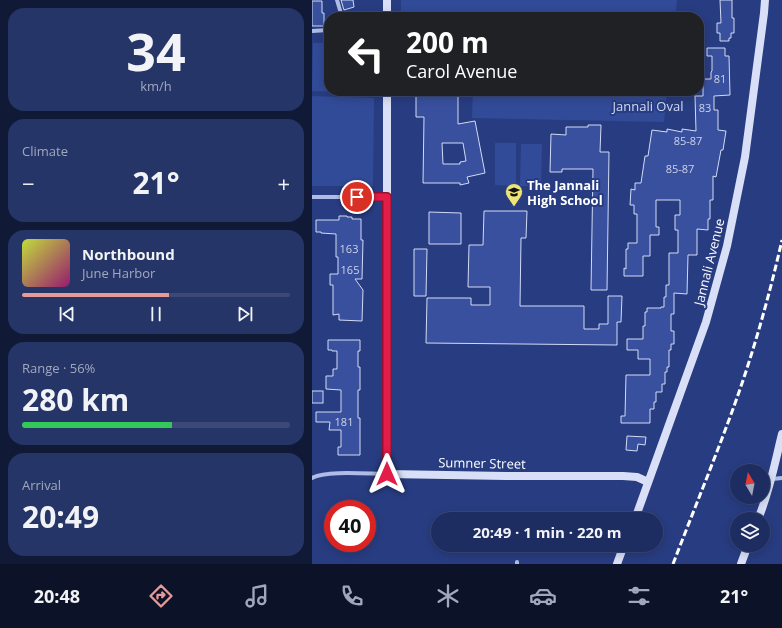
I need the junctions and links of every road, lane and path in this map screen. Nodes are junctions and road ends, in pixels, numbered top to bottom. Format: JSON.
{"nodes":[{"id":1,"x":337,"y":0,"type":"edge"},
{"id":2,"x":387,"y":0,"type":"edge"},
{"id":3,"x":765,"y":0,"type":"edge"},
{"id":4,"x":341,"y":12,"type":"edge"},
{"id":5,"x":386,"y":12,"type":"edge"},
{"id":6,"x":324,"y":30,"type":"edge"},
{"id":7,"x":312,"y":31,"type":"edge"},
{"id":8,"x":387,"y":96,"type":"edge"},
{"id":9,"x":312,"y":197,"type":"edge"},
{"id":10,"x":387,"y":197,"type":"junction"},
{"id":11,"x":782,"y":434,"type":"edge"},
{"id":12,"x":387,"y":474,"type":"junction"},
{"id":13,"x":314,"y":477,"type":"edge"},
{"id":14,"x":782,"y":478,"type":"edge"},
{"id":15,"x":772,"y":479,"type":"junction"},
{"id":16,"x":648,"y":482,"type":"junction"},
{"id":17,"x":637,"y":512,"type":"edge"},
{"id":18,"x":761,"y":512,"type":"edge"},
{"id":19,"x":621,"y":552,"type":"edge"},
{"id":20,"x":745,"y":552,"type":"edge"},
{"id":21,"x":617,"y":564,"type":"edge"},
{"id":22,"x":741,"y":564,"type":"edge"}],
"edges":[{"from":1,"to":4,"type":"street"},
{"from":2,"to":5,"type":"street"},
{"from":3,"to":16,"type":"street","name":"Jannali Avenue"},
{"from":6,"to":7,"type":"street"},
{"from":8,"to":10,"type":"street"},
{"from":9,"to":10,"type":"street"},
{"from":10,"to":12,"type":"street"},
{"from":11,"to":15,"type":"street"},
{"from":12,"to":13,"type":"street","name":"Sumner Street"},
{"from":12,"to":16,"type":"street","name":"Sumner Street"},
{"from":14,"to":15,"type":"street"},
{"from":15,"to":18,"type":"street"},
{"from":16,"to":17,"type":"street","name":"Jannali Avenue"},
{"from":19,"to":21,"type":"street"},
{"from":20,"to":22,"type":"street"}]}
